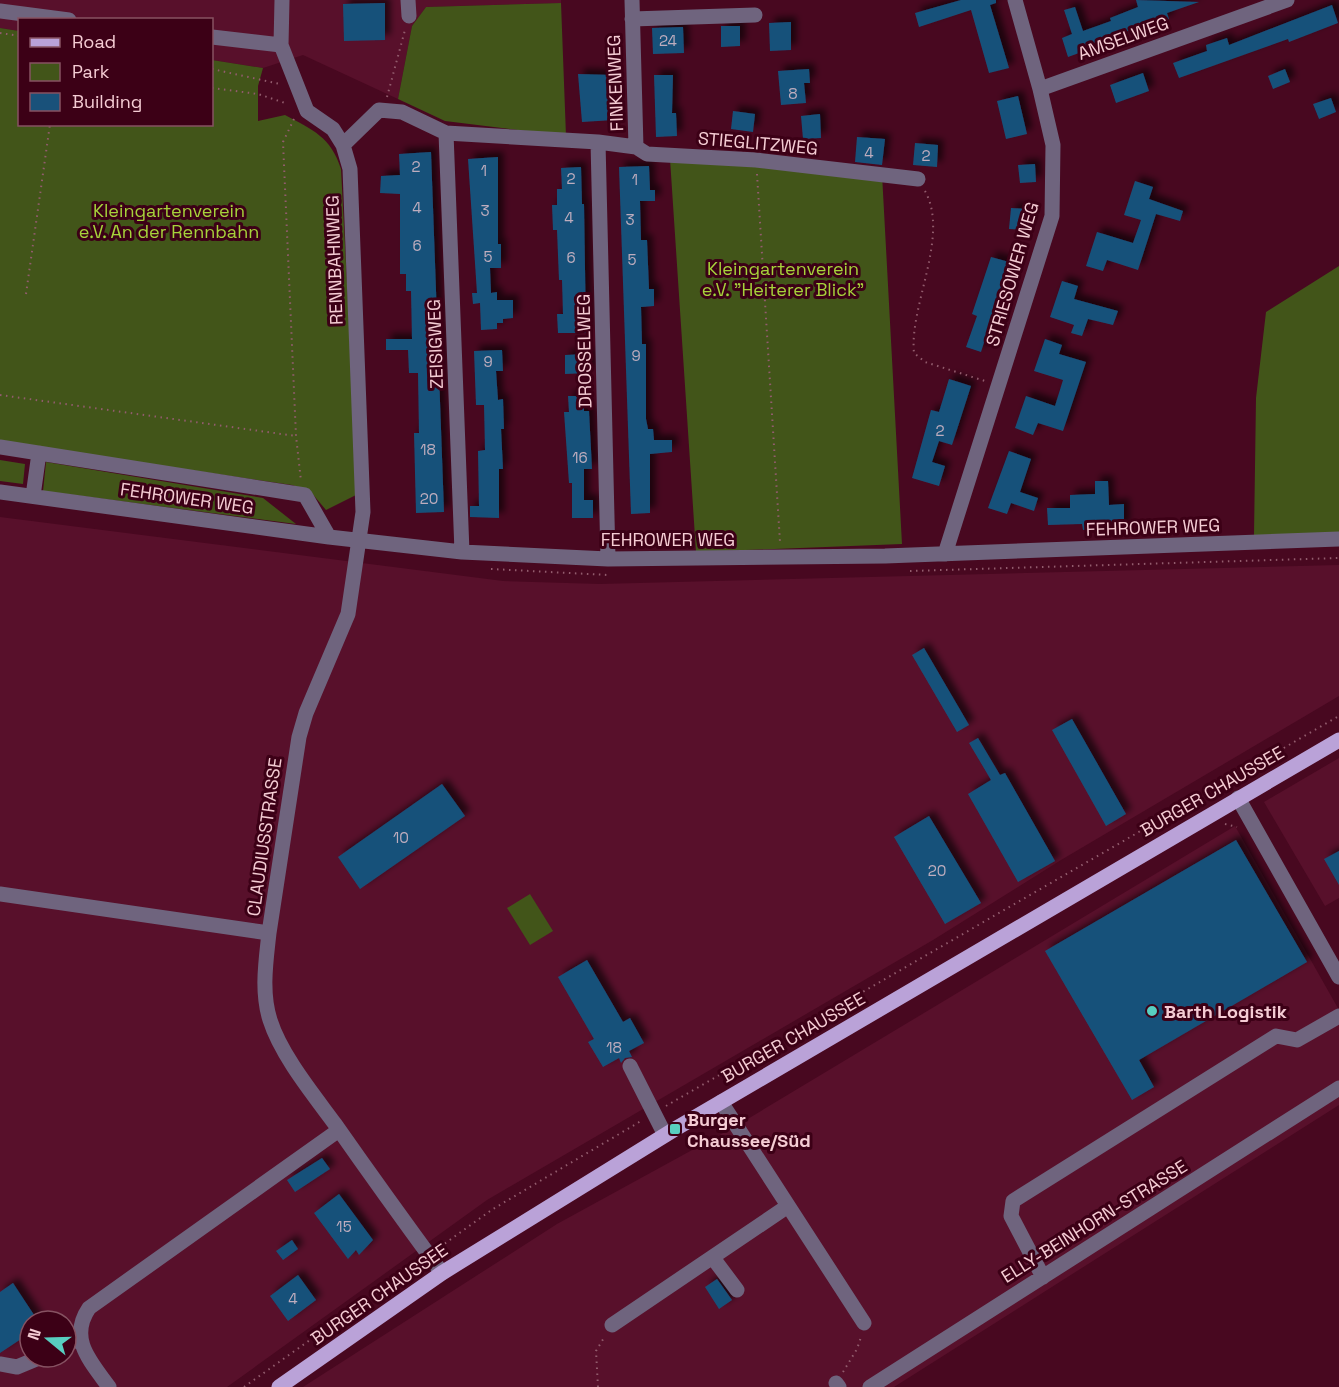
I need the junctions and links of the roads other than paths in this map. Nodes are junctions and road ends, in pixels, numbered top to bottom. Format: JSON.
{"nodes":[{"id":1,"x":282,"y":0,"type":"edge"},
{"id":2,"x":408,"y":0,"type":"edge"},
{"id":3,"x":632,"y":0,"type":"edge"},
{"id":4,"x":1015,"y":0,"type":"edge"},
{"id":5,"x":1287,"y":0,"type":"edge"},
{"id":6,"x":0,"y":11,"type":"edge"},
{"id":7,"x":755,"y":15,"type":"dead end"},
{"id":8,"x":409,"y":16,"type":"road end"},
{"id":9,"x":54,"y":18,"type":"edge"},
{"id":10,"x":632,"y":19,"type":"junction"},
{"id":11,"x":213,"y":37,"type":"edge"},
{"id":12,"x":281,"y":45,"type":"junction"},
{"id":13,"x":1040,"y":89,"type":"junction"},
{"id":14,"x":446,"y":133,"type":"junction"},
{"id":15,"x":598,"y":142,"type":"junction"},
{"id":16,"x":343,"y":145,"type":"junction"},
{"id":17,"x":636,"y":147,"type":"junction"},
{"id":18,"x":918,"y":179,"type":"road end"},
{"id":19,"x":0,"y":447,"type":"edge"},
{"id":20,"x":39,"y":453,"type":"junction"},
{"id":21,"x":0,"y":492,"type":"edge"},
{"id":22,"x":33,"y":496,"type":"junction"},
{"id":23,"x":329,"y":537,"type":"junction"},
{"id":24,"x":360,"y":540,"type":"junction"},
{"id":25,"x":1339,"y":540,"type":"edge"},
{"id":26,"x":462,"y":552,"type":"junction"},
{"id":27,"x":945,"y":554,"type":"junction"},
{"id":28,"x":608,"y":559,"type":"junction"},
{"id":29,"x":1338,"y":741,"type":"edge"},
{"id":30,"x":1238,"y":798,"type":"junction"},
{"id":31,"x":0,"y":894,"type":"edge"},
{"id":32,"x":270,"y":933,"type":"junction"},
{"id":33,"x":1339,"y":977,"type":"edge"},
{"id":34,"x":1339,"y":1016,"type":"edge"},
{"id":35,"x":630,"y":1066,"type":"dead end"},
{"id":36,"x":1339,"y":1088,"type":"edge"},
{"id":37,"x":720,"y":1102,"type":"junction"},
{"id":38,"x":339,"y":1130,"type":"junction"},
{"id":39,"x":665,"y":1135,"type":"junction"},
{"id":40,"x":788,"y":1206,"type":"junction"},
{"id":41,"x":713,"y":1258,"type":"junction"},
{"id":42,"x":442,"y":1273,"type":"junction"},
{"id":43,"x":1043,"y":1277,"type":"junction"},
{"id":44,"x":737,"y":1290,"type":"dead end"},
{"id":45,"x":864,"y":1323,"type":"road end"},
{"id":46,"x":612,"y":1326,"type":"road end"},
{"id":47,"x":80,"y":1338,"type":"joint"},
{"id":48,"x":0,"y":1364,"type":"edge"},
{"id":49,"x":18,"y":1367,"type":"edge"},
{"id":50,"x":109,"y":1387,"type":"edge"},
{"id":51,"x":279,"y":1387,"type":"edge"},
{"id":52,"x":870,"y":1387,"type":"edge"}],
"edges":[{"from":1,"to":12,"type":"street"},
{"from":2,"to":8,"type":"street"},
{"from":3,"to":10,"type":"street","name":"FINKENWEG"},
{"from":4,"to":13,"type":"street","name":"STRIESOWER WEG"},
{"from":5,"to":13,"type":"street","name":"AMSELWEG"},
{"from":6,"to":9,"type":"street"},
{"from":7,"to":10,"type":"street","name":"FINKENWEG"},
{"from":10,"to":17,"type":"street","name":"FINKENWEG"},
{"from":11,"to":12,"type":"street"},
{"from":12,"to":16,"type":"street","name":"RENNBAHNWEG"},
{"from":13,"to":27,"type":"street","name":"STRIESOWER WEG"},
{"from":14,"to":15,"type":"street","name":"STIEGLITZWEG"},
{"from":14,"to":16,"type":"street","name":"STIEGLITZWEG"},
{"from":14,"to":26,"type":"street","name":"ZEISIGWEG"},
{"from":15,"to":17,"type":"street","name":"STIEGLITZWEG"},
{"from":15,"to":28,"type":"street","name":"DROSSELWEG"},
{"from":16,"to":24,"type":"street","name":"RENNBAHNWEG"},
{"from":17,"to":18,"type":"street","name":"STIEGLITZWEG"},
{"from":19,"to":20,"type":"street"},
{"from":20,"to":22,"type":"street"},
{"from":20,"to":23,"type":"street"},
{"from":21,"to":22,"type":"street","name":"FEHROWER WEG"},
{"from":22,"to":23,"type":"street","name":"FEHROWER WEG"},
{"from":23,"to":24,"type":"street","name":"FEHROWER WEG"},
{"from":24,"to":26,"type":"street","name":"FEHROWER WEG"},
{"from":24,"to":32,"type":"street","name":"CLAUDIUSSTRASSE"},
{"from":25,"to":27,"type":"street","name":"FEHROWER WEG"},
{"from":26,"to":28,"type":"street","name":"FEHROWER WEG"},
{"from":27,"to":28,"type":"street","name":"FEHROWER WEG"},
{"from":29,"to":30,"type":"main road","name":"BURGER CHAUSSEE"},
{"from":30,"to":33,"type":"street"},
{"from":30,"to":37,"type":"main road","name":"BURGER CHAUSSEE"},
{"from":31,"to":32,"type":"street"},
{"from":32,"to":38,"type":"street","name":"CLAUDIUSSTRASSE"},
{"from":34,"to":43,"type":"street"},
{"from":35,"to":39,"type":"street"},
{"from":36,"to":43,"type":"street","name":"ELLY-BEINHORN-STRASSE"},
{"from":37,"to":39,"type":"main road","name":"BURGER CHAUSSEE"},
{"from":37,"to":40,"type":"street"},
{"from":38,"to":42,"type":"street","name":"CLAUDIUSSTRASSE"},
{"from":38,"to":47,"type":"street"},
{"from":39,"to":42,"type":"main road","name":"BURGER CHAUSSEE"},
{"from":40,"to":41,"type":"street"},
{"from":40,"to":45,"type":"street"},
{"from":41,"to":44,"type":"street"},
{"from":41,"to":46,"type":"street"},
{"from":42,"to":51,"type":"main road","name":"BURGER CHAUSSEE"},
{"from":43,"to":52,"type":"street","name":"ELLY-BEINHORN-STRASSE"},
{"from":47,"to":50,"type":"street"},
{"from":48,"to":49,"type":"street"}]}
